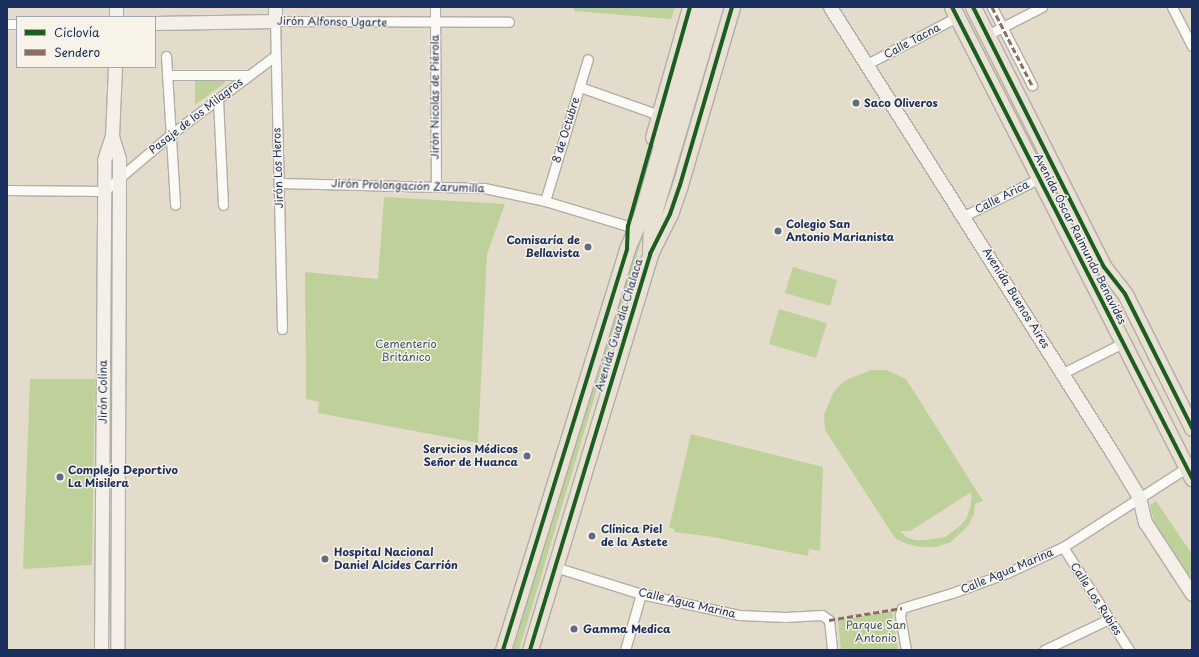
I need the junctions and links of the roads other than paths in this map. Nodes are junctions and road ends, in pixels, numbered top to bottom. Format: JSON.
{"nodes":[{"id":1,"x":274,"y":7,"type":"edge"},
{"id":2,"x":435,"y":7,"type":"edge"},
{"id":3,"x":690,"y":7,"type":"edge"},
{"id":4,"x":701,"y":7,"type":"edge"},
{"id":5,"x":715,"y":7,"type":"edge"},
{"id":6,"x":732,"y":7,"type":"edge"},
{"id":7,"x":830,"y":7,"type":"edge"},
{"id":8,"x":973,"y":7,"type":"edge"},
{"id":9,"x":992,"y":7,"type":"edge"},
{"id":10,"x":1042,"y":7,"type":"edge"},
{"id":11,"x":1172,"y":7,"type":"edge"},
{"id":12,"x":955,"y":12,"type":"edge"},
{"id":13,"x":275,"y":21,"type":"junction"},
{"id":14,"x":509,"y":22,"type":"dead end"},
{"id":15,"x":156,"y":23,"type":"edge"},
{"id":16,"x":435,"y":24,"type":"junction"},
{"id":17,"x":1002,"y":27,"type":"junction"},
{"id":18,"x":987,"y":36,"type":"junction"},
{"id":19,"x":1192,"y":46,"type":"edge"},
{"id":20,"x":166,"y":56,"type":"dead end"},
{"id":21,"x":275,"y":56,"type":"junction"},
{"id":22,"x":588,"y":59,"type":"dead end"},
{"id":23,"x":867,"y":64,"type":"junction"},
{"id":24,"x":115,"y":68,"type":"edge"},
{"id":25,"x":167,"y":75,"type":"junction"},
{"id":26,"x":249,"y":76,"type":"junction"},
{"id":27,"x":1032,"y":85,"type":"dead end"},
{"id":28,"x":580,"y":87,"type":"junction"},
{"id":29,"x":1016,"y":94,"type":"junction"},
{"id":30,"x":218,"y":99,"type":"junction"},
{"id":31,"x":1001,"y":102,"type":"junction"},
{"id":32,"x":659,"y":115,"type":"junction"},
{"id":33,"x":170,"y":135,"type":"junction"},
{"id":34,"x":112,"y":136,"type":"junction"},
{"id":35,"x":119,"y":177,"type":"junction"},
{"id":36,"x":1040,"y":178,"type":"junction"},
{"id":37,"x":278,"y":183,"type":"junction"},
{"id":38,"x":436,"y":186,"type":"junction"},
{"id":39,"x":7,"y":190,"type":"edge"},
{"id":40,"x":104,"y":191,"type":"junction"},
{"id":41,"x":544,"y":201,"type":"junction"},
{"id":42,"x":175,"y":205,"type":"dead end"},
{"id":43,"x":223,"y":205,"type":"dead end"},
{"id":44,"x":964,"y":216,"type":"junction"},
{"id":45,"x":640,"y":223,"type":"junction"},
{"id":46,"x":650,"y":254,"type":"junction"},
{"id":47,"x":119,"y":262,"type":"junction"},
{"id":48,"x":104,"y":263,"type":"junction"},
{"id":49,"x":282,"y":329,"type":"dead end"},
{"id":50,"x":103,"y":332,"type":"junction"},
{"id":51,"x":119,"y":332,"type":"junction"},
{"id":52,"x":1123,"y":343,"type":"junction"},
{"id":53,"x":1161,"y":366,"type":"junction"},
{"id":54,"x":1063,"y":373,"type":"junction"},
{"id":55,"x":1142,"y":379,"type":"junction"},
{"id":56,"x":103,"y":388,"type":"junction"},
{"id":57,"x":118,"y":388,"type":"junction"},
{"id":58,"x":1192,"y":428,"type":"edge"},
{"id":59,"x":1189,"y":473,"type":"edge"},
{"id":60,"x":1139,"y":496,"type":"junction"},
{"id":61,"x":1063,"y":547,"type":"junction"},
{"id":62,"x":555,"y":567,"type":"junction"},
{"id":63,"x":102,"y":578,"type":"junction"},
{"id":64,"x":117,"y":579,"type":"junction"},
{"id":65,"x":641,"y":594,"type":"junction"},
{"id":66,"x":1192,"y":594,"type":"edge"},
{"id":67,"x":1109,"y":619,"type":"junction"},
{"id":68,"x":101,"y":647,"type":"edge"},
{"id":69,"x":117,"y":647,"type":"edge"},
{"id":70,"x":503,"y":650,"type":"edge"},
{"id":71,"x":530,"y":650,"type":"edge"},
{"id":72,"x":625,"y":650,"type":"edge"},
{"id":73,"x":832,"y":650,"type":"edge"},
{"id":74,"x":906,"y":650,"type":"edge"},
{"id":75,"x":1044,"y":650,"type":"edge"},
{"id":76,"x":1129,"y":650,"type":"edge"}],
"edges":[{"from":1,"to":13,"type":"street","name":"Jirón Los Heros"},
{"from":2,"to":16,"type":"street","name":"Jirón Nicolás de Piérola"},
{"from":3,"to":32,"type":"main road","name":"Avenida Guardia Chalaca"},
{"from":4,"to":45,"type":"main road","name":"Avenida Guardia Chalaca"},
{"from":5,"to":45,"type":"main road","name":"Avenida Guardia Chalaca"},
{"from":6,"to":46,"type":"main road","name":"Avenida Guardia Chalaca"},
{"from":7,"to":23,"type":"street","name":"Avenida Buenos Aires"},
{"from":8,"to":18,"type":"main road","name":"Avenida Óscar Raimundo Benavides"},
{"from":9,"to":17,"type":"street"},
{"from":10,"to":17,"type":"street"},
{"from":11,"to":19,"type":"street"},
{"from":12,"to":23,"type":"street","name":"Calle Tacna"},
{"from":12,"to":31,"type":"main road","name":"Avenida Óscar Raimundo Benavides"},
{"from":13,"to":15,"type":"street","name":"Jirón Alfonso Ugarte"},
{"from":13,"to":16,"type":"street","name":"Jirón Alfonso Ugarte"},
{"from":13,"to":21,"type":"street","name":"Jirón Los Heros"},
{"from":14,"to":16,"type":"street","name":"Jirón Alfonso Ugarte"},
{"from":16,"to":38,"type":"street","name":"Jirón Nicolás de Piérola"},
{"from":17,"to":18,"type":"street"},
{"from":17,"to":27,"type":"street"},
{"from":18,"to":29,"type":"main road","name":"Avenida Óscar Raimundo Benavides"},
{"from":20,"to":25,"type":"street"},
{"from":21,"to":26,"type":"street","name":"Pasaje de los Milagros"},
{"from":21,"to":37,"type":"street","name":"Jirón Los Heros"},
{"from":22,"to":28,"type":"street","name":"8 de Octubre"},
{"from":23,"to":44,"type":"street","name":"Avenida Buenos Aires"},
{"from":24,"to":34,"type":"street","name":"Jirón Colina"},
{"from":25,"to":26,"type":"street"},
{"from":25,"to":33,"type":"street"},
{"from":26,"to":30,"type":"street","name":"Pasaje de los Milagros"},
{"from":28,"to":32,"type":"street"},
{"from":28,"to":41,"type":"street","name":"8 de Octubre"},
{"from":29,"to":31,"type":"main road"},
{"from":29,"to":53,"type":"main road","name":"Avenida Óscar Raimundo Benavides"},
{"from":30,"to":33,"type":"street","name":"Pasaje de los Milagros"},
{"from":30,"to":43,"type":"street"},
{"from":31,"to":36,"type":"main road","name":"Avenida Óscar Raimundo Benavides"},
{"from":32,"to":45,"type":"main road","name":"Avenida Guardia Chalaca"},
{"from":33,"to":35,"type":"street","name":"Pasaje de los Milagros"},
{"from":33,"to":42,"type":"street"},
{"from":34,"to":35,"type":"street","name":"Jirón Colina"},
{"from":34,"to":40,"type":"street","name":"Jirón Colina"},
{"from":35,"to":40,"type":"street","name":"Pasaje de los Milagros"},
{"from":35,"to":47,"type":"street","name":"Jirón Colina"},
{"from":36,"to":44,"type":"street","name":"Calle Arica"},
{"from":36,"to":52,"type":"main road","name":"Avenida Óscar Raimundo Benavides"},
{"from":37,"to":38,"type":"street","name":"Jirón Prolongación Zarumilla"},
{"from":37,"to":49,"type":"street","name":"Jirón Los Heros"},
{"from":38,"to":41,"type":"street","name":"Jirón Prolongación Zarumilla"},
{"from":39,"to":40,"type":"street"},
{"from":40,"to":48,"type":"street","name":"Jirón Colina"},
{"from":41,"to":45,"type":"street","name":"Jirón Prolongación Zarumilla"},
{"from":44,"to":54,"type":"street","name":"Avenida Buenos Aires"},
{"from":45,"to":46,"type":"main road","name":"Avenida Guardia Chalaca"},
{"from":45,"to":70,"type":"main road","name":"Avenida Guardia Chalaca"},
{"from":46,"to":62,"type":"main road","name":"Avenida Guardia Chalaca"},
{"from":47,"to":48,"type":"street"},
{"from":47,"to":51,"type":"street","name":"Jirón Colina"},
{"from":48,"to":50,"type":"street","name":"Jirón Colina"},
{"from":50,"to":51,"type":"street"},
{"from":50,"to":56,"type":"street","name":"Jirón Colina"},
{"from":51,"to":57,"type":"street","name":"Jirón Colina"},
{"from":52,"to":53,"type":"main road"},
{"from":52,"to":54,"type":"street"},
{"from":52,"to":55,"type":"main road","name":"Avenida Óscar Raimundo Benavides"},
{"from":53,"to":55,"type":"main road"},
{"from":53,"to":58,"type":"main road","name":"Avenida Óscar Raimundo Benavides"},
{"from":54,"to":60,"type":"street","name":"Avenida Buenos Aires"},
{"from":55,"to":59,"type":"main road","name":"Avenida Óscar Raimundo Benavides"},
{"from":56,"to":57,"type":"street"},
{"from":56,"to":63,"type":"street","name":"Jirón Colina"},
{"from":57,"to":64,"type":"street","name":"Jirón Colina"},
{"from":59,"to":60,"type":"street","name":"Calle Agua Marina"},
{"from":60,"to":61,"type":"street","name":"Calle Agua Marina"},
{"from":60,"to":66,"type":"street","name":"Avenida Buenos Aires"},
{"from":61,"to":67,"type":"street","name":"Calle Los Rubíes"},
{"from":61,"to":74,"type":"street","name":"Calle Agua Marina"},
{"from":62,"to":65,"type":"street","name":"Calle Agua Marina"},
{"from":62,"to":71,"type":"main road","name":"Avenida Guardia Chalaca"},
{"from":63,"to":64,"type":"street"},
{"from":63,"to":68,"type":"street","name":"Jirón Colina"},
{"from":64,"to":69,"type":"street","name":"Jirón Colina"},
{"from":65,"to":72,"type":"street"},
{"from":65,"to":73,"type":"street","name":"Calle Agua Marina"},
{"from":67,"to":75,"type":"street"},
{"from":67,"to":76,"type":"street","name":"Calle Los Rubíes"},
{"from":68,"to":69,"type":"street"}]}
